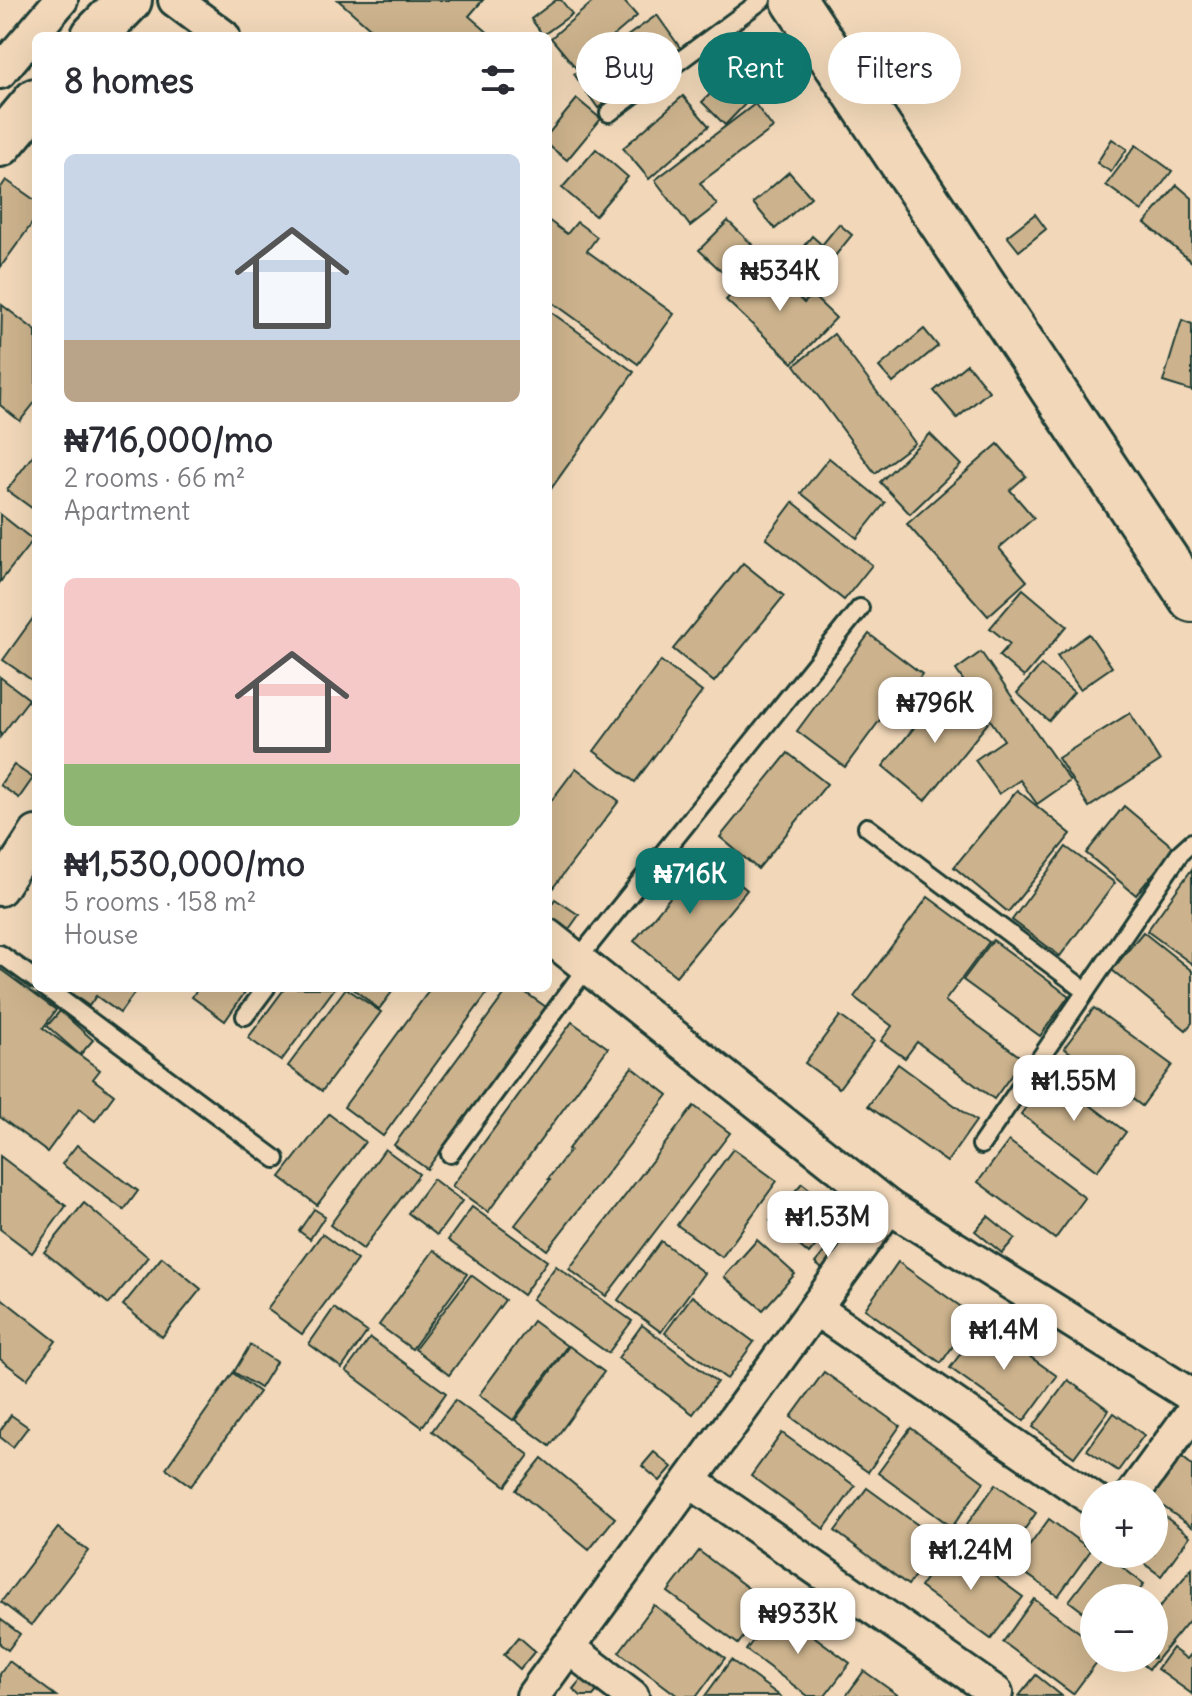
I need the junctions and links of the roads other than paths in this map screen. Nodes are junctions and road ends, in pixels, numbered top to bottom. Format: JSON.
{"nodes":[{"id":1,"x":61,"y":0,"type":"edge"},
{"id":2,"x":129,"y":0,"type":"edge"},
{"id":3,"x":175,"y":0,"type":"edge"},
{"id":4,"x":762,"y":0,"type":"edge"},
{"id":5,"x":794,"y":0,"type":"edge"},
{"id":6,"x":34,"y":32,"type":"edge"},
{"id":7,"x":98,"y":32,"type":"edge"},
{"id":8,"x":218,"y":32,"type":"edge"},
{"id":9,"x":32,"y":34,"type":"edge"},
{"id":10,"x":0,"y":72,"type":"edge"},
{"id":11,"x":32,"y":106,"type":"edge"},
{"id":12,"x":609,"y":113,"type":"dead end"},
{"id":13,"x":0,"y":144,"type":"edge"},
{"id":14,"x":1192,"y":599,"type":"edge"},
{"id":15,"x":860,"y":608,"type":"dead end"},
{"id":16,"x":867,"y":827,"type":"dead end"},
{"id":17,"x":32,"y":839,"type":"edge"},
{"id":18,"x":1192,"y":842,"type":"edge"},
{"id":19,"x":0,"y":889,"type":"edge"},
{"id":20,"x":552,"y":939,"type":"edge"},
{"id":21,"x":0,"y":954,"type":"edge"},
{"id":22,"x":582,"y":963,"type":"junction"},
{"id":23,"x":32,"y":977,"type":"edge"},
{"id":24,"x":1086,"y":991,"type":"junction"},
{"id":25,"x":51,"y":992,"type":"edge"},
{"id":26,"x":263,"y":992,"type":"edge"},
{"id":27,"x":245,"y":1016,"type":"dead end"},
{"id":28,"x":981,"y":1145,"type":"dead end"},
{"id":29,"x":450,"y":1154,"type":"dead end"},
{"id":30,"x":276,"y":1159,"type":"dead end"},
{"id":31,"x":889,"y":1207,"type":"junction"},
{"id":32,"x":816,"y":1309,"type":"junction"},
{"id":33,"x":1192,"y":1396,"type":"edge"},
{"id":34,"x":1192,"y":1413,"type":"edge"},
{"id":35,"x":1143,"y":1480,"type":"edge"},
{"id":36,"x":690,"y":1481,"type":"junction"},
{"id":37,"x":1080,"y":1490,"type":"edge"},
{"id":38,"x":568,"y":1647,"type":"junction"},
{"id":39,"x":996,"y":1693,"type":"dead end"},
{"id":40,"x":533,"y":1696,"type":"edge"},
{"id":41,"x":632,"y":1696,"type":"edge"}],
"edges":[{"from":1,"to":6,"type":"street"},
{"from":2,"to":7,"type":"main road"},
{"from":3,"to":8,"type":"street"},
{"from":4,"to":12,"type":"lane"},
{"from":5,"to":14,"type":"main road"},
{"from":9,"to":10,"type":"street"},
{"from":11,"to":13,"type":"main road"},
{"from":15,"to":22,"type":"lane"},
{"from":16,"to":24,"type":"lane"},
{"from":17,"to":19,"type":"street"},
{"from":18,"to":24,"type":"lane"},
{"from":20,"to":22,"type":"street"},
{"from":21,"to":23,"type":"lane"},
{"from":22,"to":29,"type":"lane"},
{"from":22,"to":31,"type":"street"},
{"from":24,"to":28,"type":"lane"},
{"from":25,"to":30,"type":"lane"},
{"from":26,"to":27,"type":"lane"},
{"from":31,"to":32,"type":"street"},
{"from":31,"to":33,"type":"street"},
{"from":32,"to":36,"type":"street"},
{"from":32,"to":37,"type":"street"},
{"from":34,"to":35,"type":"street"},
{"from":36,"to":38,"type":"street"},
{"from":36,"to":39,"type":"street"},
{"from":38,"to":40,"type":"street"},
{"from":38,"to":41,"type":"street"}]}
